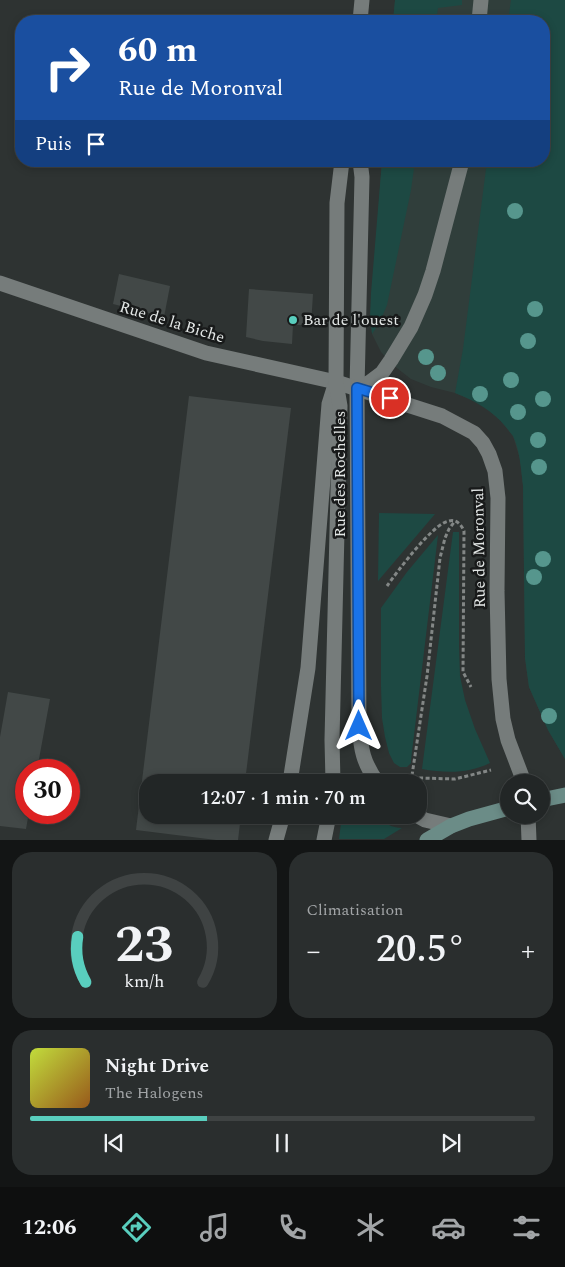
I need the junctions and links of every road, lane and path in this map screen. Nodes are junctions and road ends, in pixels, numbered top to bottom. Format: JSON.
{"nodes":[{"id":1,"x":362,"y":0,"type":"edge"},
{"id":2,"x":481,"y":0,"type":"edge"},
{"id":3,"x":361,"y":15,"type":"edge"},
{"id":4,"x":480,"y":15,"type":"edge"},
{"id":5,"x":341,"y":167,"type":"edge"},
{"id":6,"x":361,"y":167,"type":"edge"},
{"id":7,"x":460,"y":167,"type":"edge"},
{"id":8,"x":0,"y":283,"type":"edge"},
{"id":9,"x":336,"y":382,"type":"junction"},
{"id":10,"x":357,"y":388,"type":"junction"},
{"id":11,"x":455,"y":521,"type":"junction"},
{"id":12,"x":384,"y":588,"type":"dead end"},
{"id":13,"x":503,"y":719,"type":"junction"},
{"id":14,"x":413,"y":770,"type":"junction"},
{"id":15,"x":488,"y":771,"type":"dead end"},
{"id":16,"x":291,"y":774,"type":"edge"},
{"id":17,"x":332,"y":774,"type":"edge"},
{"id":18,"x":372,"y":774,"type":"edge"},
{"id":19,"x":413,"y":774,"type":"edge"},
{"id":20,"x":416,"y":774,"type":"edge"},
{"id":21,"x":521,"y":774,"type":"edge"},
{"id":22,"x":427,"y":779,"type":"edge"},
{"id":23,"x":565,"y":795,"type":"edge"},
{"id":24,"x":550,"y":798,"type":"edge"},
{"id":25,"x":500,"y":810,"type":"edge"},
{"id":26,"x":427,"y":820,"type":"edge"},
{"id":27,"x":280,"y":824,"type":"edge"},
{"id":28,"x":327,"y":824,"type":"edge"},
{"id":29,"x":528,"y":824,"type":"edge"},
{"id":30,"x":451,"y":826,"type":"junction"},
{"id":31,"x":276,"y":840,"type":"edge"},
{"id":32,"x":324,"y":840,"type":"edge"},
{"id":33,"x":427,"y":840,"type":"edge"},
{"id":34,"x":529,"y":840,"type":"edge"}],
"edges":[{"from":1,"to":3,"type":"street"},
{"from":2,"to":4,"type":"street"},
{"from":5,"to":9,"type":"street","name":"Rue des Rochelles"},
{"from":6,"to":10,"type":"street","name":"Rue des Rochelles"},
{"from":7,"to":10,"type":"street"},
{"from":8,"to":9,"type":"street","name":"Rue de la Biche"},
{"from":9,"to":10,"type":"street","name":"Rue de Moronval"},
{"from":9,"to":16,"type":"street","name":"Rue des Rochelles"},
{"from":9,"to":17,"type":"street","name":"Rue des Rochelles"},
{"from":10,"to":13,"type":"street","name":"Rue de Moronval"},
{"from":10,"to":18,"type":"street","name":"Rue des Rochelles"},
{"from":11,"to":12,"type":"path"},
{"from":11,"to":13,"type":"path"},
{"from":11,"to":14,"type":"path"},
{"from":13,"to":21,"type":"street","name":"Rue de Moronval"},
{"from":14,"to":19,"type":"path"},
{"from":14,"to":20,"type":"path"},
{"from":15,"to":22,"type":"path"},
{"from":23,"to":24,"type":"main road"},
{"from":25,"to":30,"type":"main road"},
{"from":26,"to":30,"type":"street"},
{"from":27,"to":31,"type":"street"},
{"from":28,"to":32,"type":"street"},
{"from":29,"to":34,"type":"street"},
{"from":30,"to":33,"type":"main road"}]}
